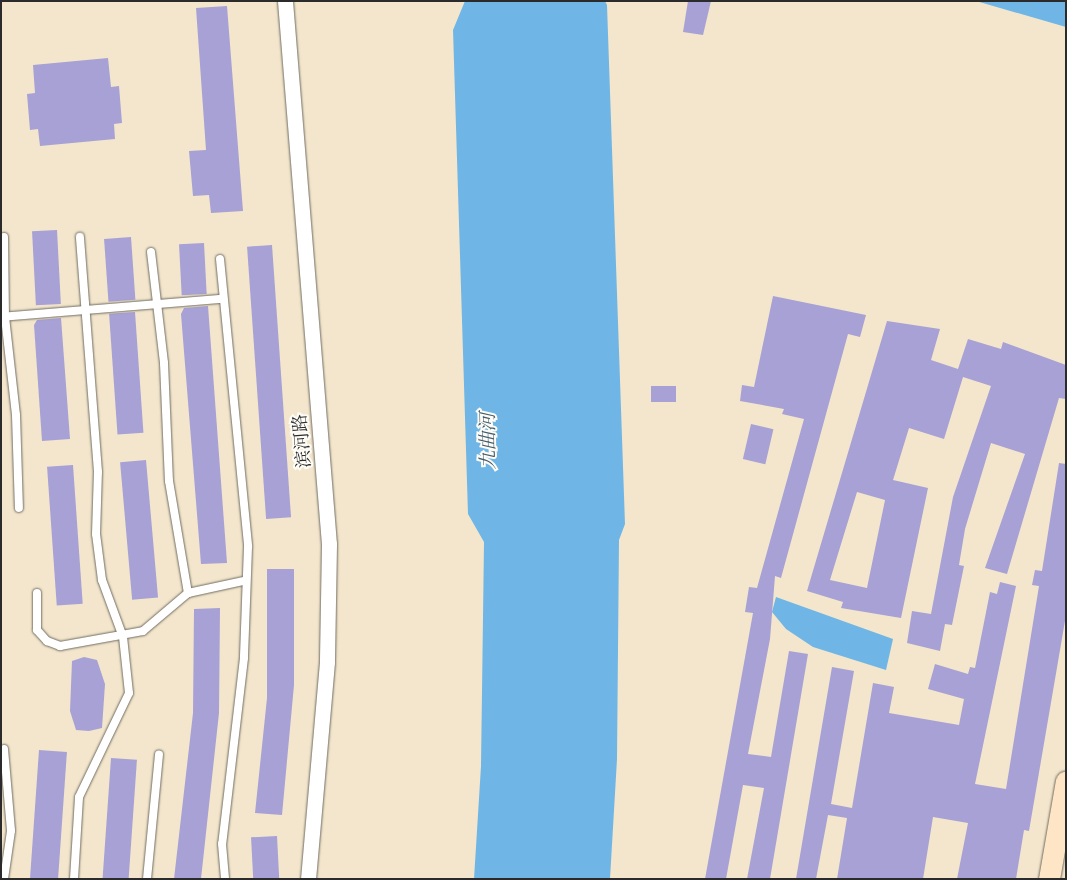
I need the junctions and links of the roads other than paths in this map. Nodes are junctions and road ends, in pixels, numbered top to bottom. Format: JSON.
{"nodes":[{"id":1,"x":286,"y":1,"type":"edge"},
{"id":2,"x":4,"y":237,"type":"dead end"},
{"id":3,"x":80,"y":237,"type":"dead end"},
{"id":4,"x":151,"y":252,"type":"dead end"},
{"id":5,"x":220,"y":258,"type":"dead end"},
{"id":6,"x":221,"y":299,"type":"junction"},
{"id":7,"x":158,"y":305,"type":"junction"},
{"id":8,"x":84,"y":311,"type":"junction"},
{"id":9,"x":3,"y":317,"type":"edge"},
{"id":10,"x":19,"y":508,"type":"dead end"},
{"id":11,"x":243,"y":581,"type":"junction"},
{"id":12,"x":37,"y":593,"type":"dead end"},
{"id":13,"x":188,"y":593,"type":"junction"},
{"id":14,"x":123,"y":637,"type":"junction"},
{"id":15,"x":4,"y":749,"type":"dead end"},
{"id":16,"x":159,"y":755,"type":"dead end"},
{"id":17,"x":1066,"y":781,"type":"edge"},
{"id":18,"x":4,"y":879,"type":"edge"},
{"id":19,"x":74,"y":879,"type":"edge"},
{"id":20,"x":147,"y":879,"type":"edge"},
{"id":21,"x":225,"y":879,"type":"edge"},
{"id":22,"x":308,"y":879,"type":"edge"},
{"id":23,"x":1049,"y":879,"type":"edge"}],
"edges":[{"from":1,"to":22,"type":"street","name":"滨河路"},
{"from":2,"to":9,"type":"lane"},
{"from":3,"to":8,"type":"lane"},
{"from":4,"to":7,"type":"lane"},
{"from":5,"to":6,"type":"lane"},
{"from":6,"to":7,"type":"lane"},
{"from":6,"to":11,"type":"lane"},
{"from":7,"to":8,"type":"lane"},
{"from":7,"to":13,"type":"lane"},
{"from":8,"to":9,"type":"lane"},
{"from":8,"to":14,"type":"lane"},
{"from":9,"to":10,"type":"lane"},
{"from":11,"to":13,"type":"lane"},
{"from":11,"to":21,"type":"lane"},
{"from":12,"to":14,"type":"lane"},
{"from":13,"to":14,"type":"lane"},
{"from":14,"to":19,"type":"lane"},
{"from":15,"to":18,"type":"lane"},
{"from":16,"to":20,"type":"lane"},
{"from":17,"to":23,"type":"street"}]}
